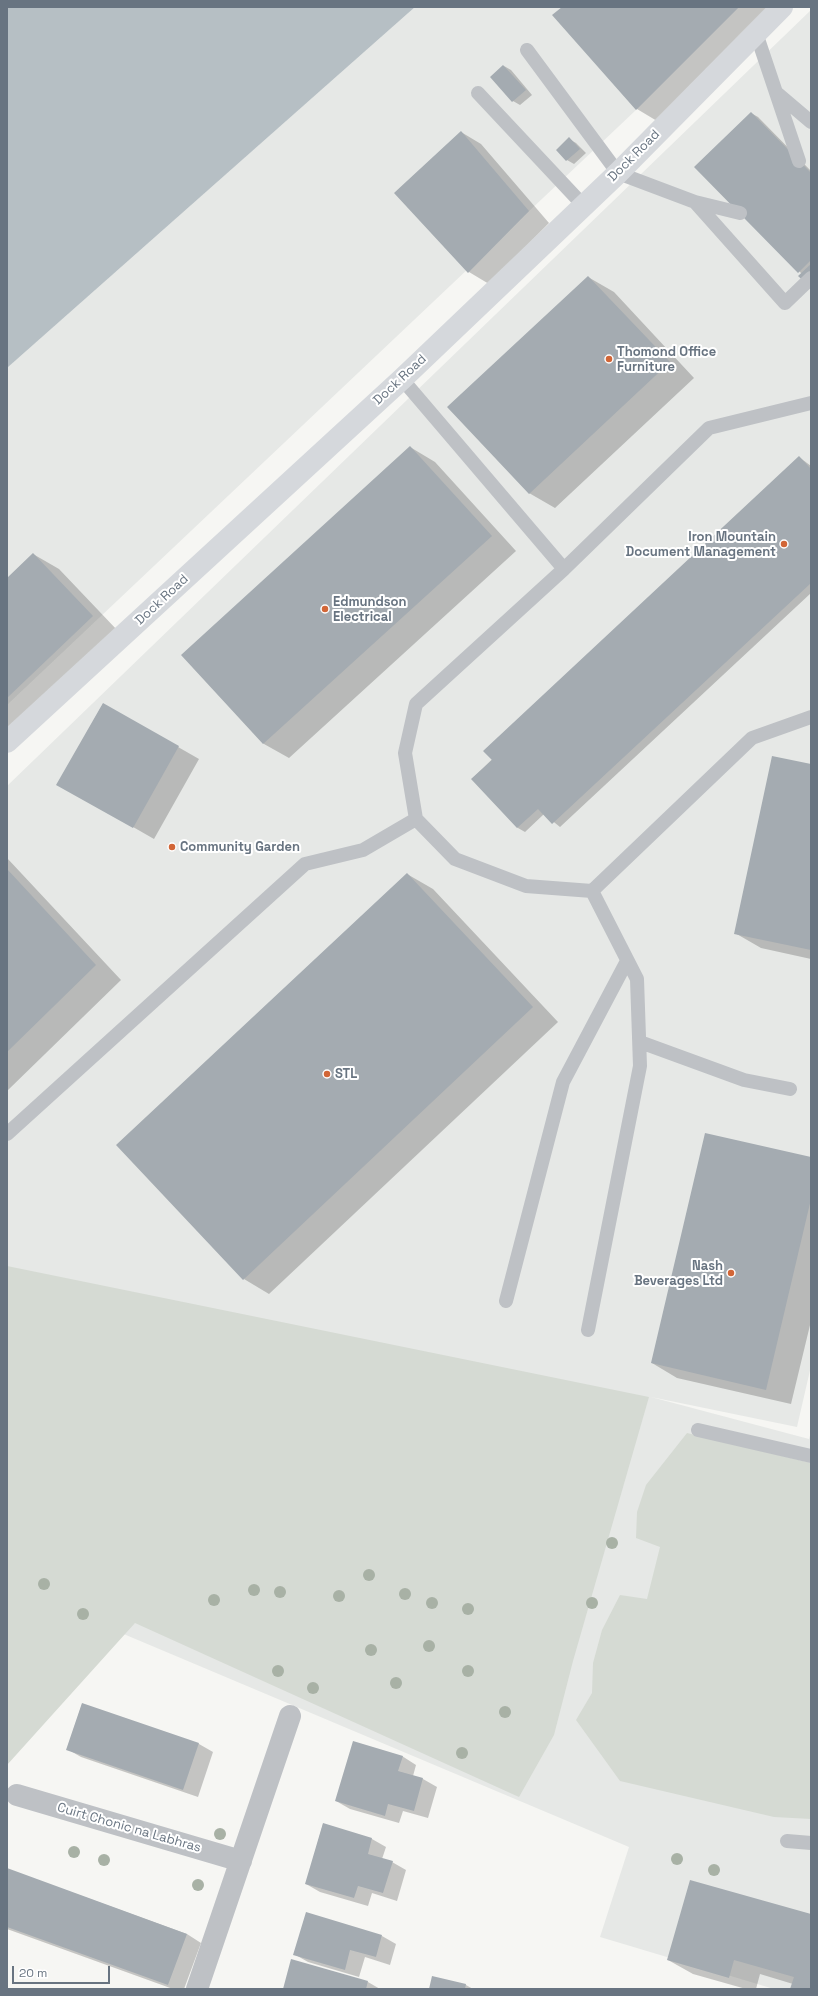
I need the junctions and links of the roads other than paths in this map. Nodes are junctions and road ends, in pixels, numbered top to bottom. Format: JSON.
{"nodes":[{"id":1,"x":782,"y":7,"type":"edge"},
{"id":2,"x":756,"y":33,"type":"junction"},
{"id":3,"x":527,"y":50,"type":"dead end"},
{"id":4,"x":478,"y":93,"type":"dead end"},
{"id":5,"x":777,"y":93,"type":"junction"},
{"id":6,"x":811,"y":122,"type":"edge"},
{"id":7,"x":799,"y":161,"type":"dead end"},
{"id":8,"x":618,"y":172,"type":"junction"},
{"id":9,"x":695,"y":202,"type":"junction"},
{"id":10,"x":583,"y":205,"type":"junction"},
{"id":11,"x":740,"y":213,"type":"dead end"},
{"id":12,"x":811,"y":278,"type":"edge"},
{"id":13,"x":402,"y":379,"type":"junction"},
{"id":14,"x":811,"y":403,"type":"edge"},
{"id":15,"x":564,"y":569,"type":"junction"},
{"id":16,"x":811,"y":717,"type":"edge"},
{"id":17,"x":7,"y":742,"type":"edge"},
{"id":18,"x":416,"y":818,"type":"junction"},
{"id":19,"x":592,"y":891,"type":"junction"},
{"id":20,"x":627,"y":961,"type":"junction"},
{"id":21,"x":640,"y":1042,"type":"junction"},
{"id":22,"x":790,"y":1089,"type":"dead end"},
{"id":23,"x":7,"y":1134,"type":"edge"},
{"id":24,"x":506,"y":1301,"type":"dead end"},
{"id":25,"x":588,"y":1330,"type":"dead end"},
{"id":26,"x":698,"y":1430,"type":"dead end"},
{"id":27,"x":811,"y":1456,"type":"edge"},
{"id":28,"x":290,"y":1716,"type":"dead end"},
{"id":29,"x":18,"y":1795,"type":"dead end"},
{"id":30,"x":787,"y":1841,"type":"dead end"},
{"id":31,"x":811,"y":1843,"type":"edge"},
{"id":32,"x":241,"y":1861,"type":"junction"},
{"id":33,"x":197,"y":1989,"type":"edge"}],
"edges":[{"from":1,"to":2,"type":"main road","name":"Dock Road"},
{"from":2,"to":5,"type":"lane"},
{"from":2,"to":8,"type":"main road","name":"Dock Road"},
{"from":3,"to":8,"type":"lane"},
{"from":4,"to":10,"type":"lane"},
{"from":5,"to":6,"type":"lane"},
{"from":5,"to":7,"type":"lane"},
{"from":8,"to":9,"type":"lane"},
{"from":8,"to":10,"type":"main road","name":"Dock Road"},
{"from":9,"to":11,"type":"lane"},
{"from":9,"to":12,"type":"lane"},
{"from":10,"to":13,"type":"main road","name":"Dock Road"},
{"from":13,"to":15,"type":"lane"},
{"from":13,"to":17,"type":"main road","name":"Dock Road"},
{"from":14,"to":15,"type":"lane"},
{"from":15,"to":18,"type":"lane"},
{"from":16,"to":19,"type":"lane"},
{"from":18,"to":19,"type":"lane"},
{"from":18,"to":23,"type":"lane"},
{"from":19,"to":20,"type":"lane"},
{"from":20,"to":21,"type":"lane"},
{"from":20,"to":24,"type":"lane"},
{"from":21,"to":22,"type":"lane"},
{"from":21,"to":25,"type":"lane"},
{"from":26,"to":27,"type":"lane"},
{"from":28,"to":32,"type":"street"},
{"from":29,"to":32,"type":"street","name":"Cuirt Chonic na Labhras"},
{"from":30,"to":31,"type":"lane"},
{"from":32,"to":33,"type":"street"}]}
